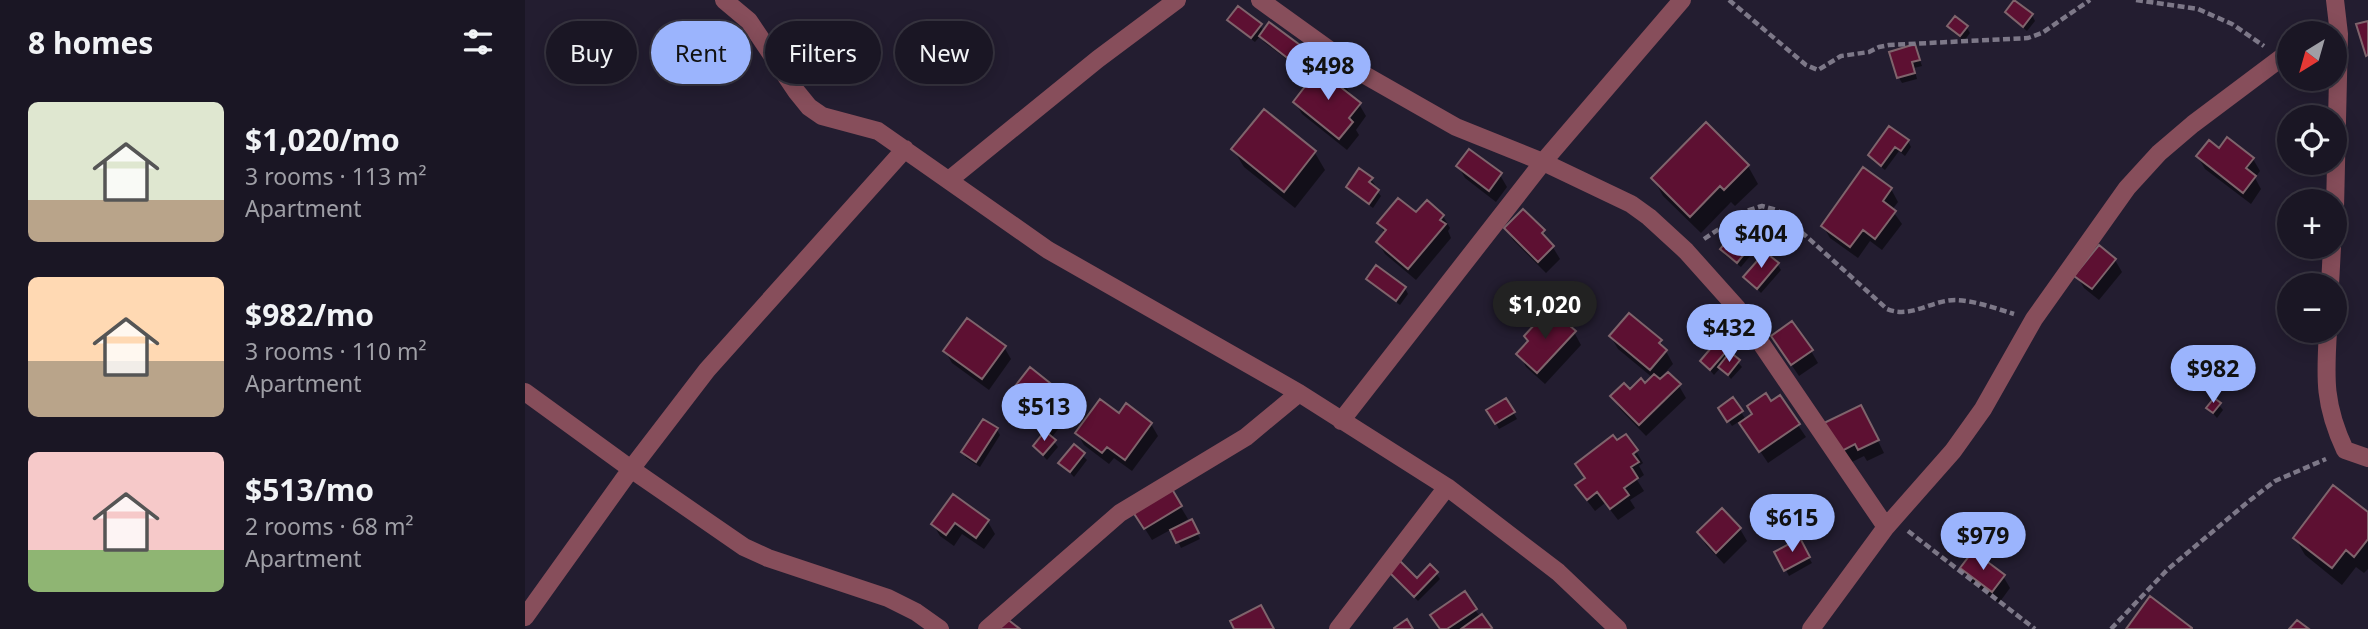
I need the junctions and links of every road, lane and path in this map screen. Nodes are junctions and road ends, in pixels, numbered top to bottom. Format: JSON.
{"nodes":[{"id":1,"x":724,"y":0,"type":"edge"},
{"id":2,"x":1177,"y":0,"type":"edge"},
{"id":3,"x":1260,"y":0,"type":"edge"},
{"id":4,"x":1682,"y":0,"type":"edge"},
{"id":5,"x":1729,"y":0,"type":"edge"},
{"id":6,"x":2090,"y":0,"type":"edge"},
{"id":7,"x":2136,"y":0,"type":"edge"},
{"id":8,"x":2335,"y":0,"type":"edge"},
{"id":9,"x":2336,"y":21,"type":"edge"},
{"id":10,"x":2277,"y":49,"type":"edge"},
{"id":11,"x":2277,"y":60,"type":"edge"},
{"id":12,"x":2336,"y":91,"type":"edge"},
{"id":13,"x":905,"y":149,"type":"junction"},
{"id":14,"x":1543,"y":162,"type":"junction"},
{"id":15,"x":949,"y":180,"type":"junction"},
{"id":16,"x":2335,"y":189,"type":"edge"},
{"id":17,"x":1686,"y":251,"type":"junction"},
{"id":18,"x":2034,"y":319,"type":"junction"},
{"id":19,"x":2328,"y":343,"type":"edge"},
{"id":20,"x":525,"y":392,"type":"edge"},
{"id":21,"x":1299,"y":393,"type":"junction"},
{"id":22,"x":1341,"y":421,"type":"junction"},
{"id":23,"x":2346,"y":450,"type":"junction"},
{"id":24,"x":2368,"y":458,"type":"edge"},
{"id":25,"x":631,"y":469,"type":"junction"},
{"id":26,"x":1447,"y":487,"type":"junction"},
{"id":27,"x":1890,"y":523,"type":"junction"},
{"id":28,"x":525,"y":617,"type":"edge"},
{"id":29,"x":940,"y":629,"type":"edge"},
{"id":30,"x":987,"y":629,"type":"edge"},
{"id":31,"x":1338,"y":629,"type":"edge"},
{"id":32,"x":1618,"y":629,"type":"edge"},
{"id":33,"x":1811,"y":629,"type":"edge"},
{"id":34,"x":2035,"y":629,"type":"edge"},
{"id":35,"x":2111,"y":629,"type":"edge"}],
"edges":[{"from":1,"to":13,"type":"street"},
{"from":2,"to":15,"type":"street"},
{"from":3,"to":14,"type":"street"},
{"from":4,"to":14,"type":"street"},
{"from":5,"to":6,"type":"path"},
{"from":7,"to":10,"type":"path"},
{"from":8,"to":9,"type":"street"},
{"from":11,"to":18,"type":"street"},
{"from":12,"to":16,"type":"street"},
{"from":13,"to":15,"type":"street"},
{"from":13,"to":25,"type":"street"},
{"from":14,"to":17,"type":"street"},
{"from":14,"to":22,"type":"street"},
{"from":15,"to":21,"type":"street"},
{"from":17,"to":18,"type":"path"},
{"from":17,"to":27,"type":"street"},
{"from":18,"to":27,"type":"street"},
{"from":19,"to":23,"type":"street"},
{"from":20,"to":25,"type":"street"},
{"from":21,"to":22,"type":"street"},
{"from":21,"to":30,"type":"street"},
{"from":22,"to":26,"type":"street"},
{"from":23,"to":24,"type":"street"},
{"from":23,"to":35,"type":"path"},
{"from":25,"to":28,"type":"street"},
{"from":25,"to":29,"type":"street"},
{"from":26,"to":31,"type":"street"},
{"from":26,"to":32,"type":"street"},
{"from":27,"to":33,"type":"street"},
{"from":27,"to":34,"type":"path"}]}
